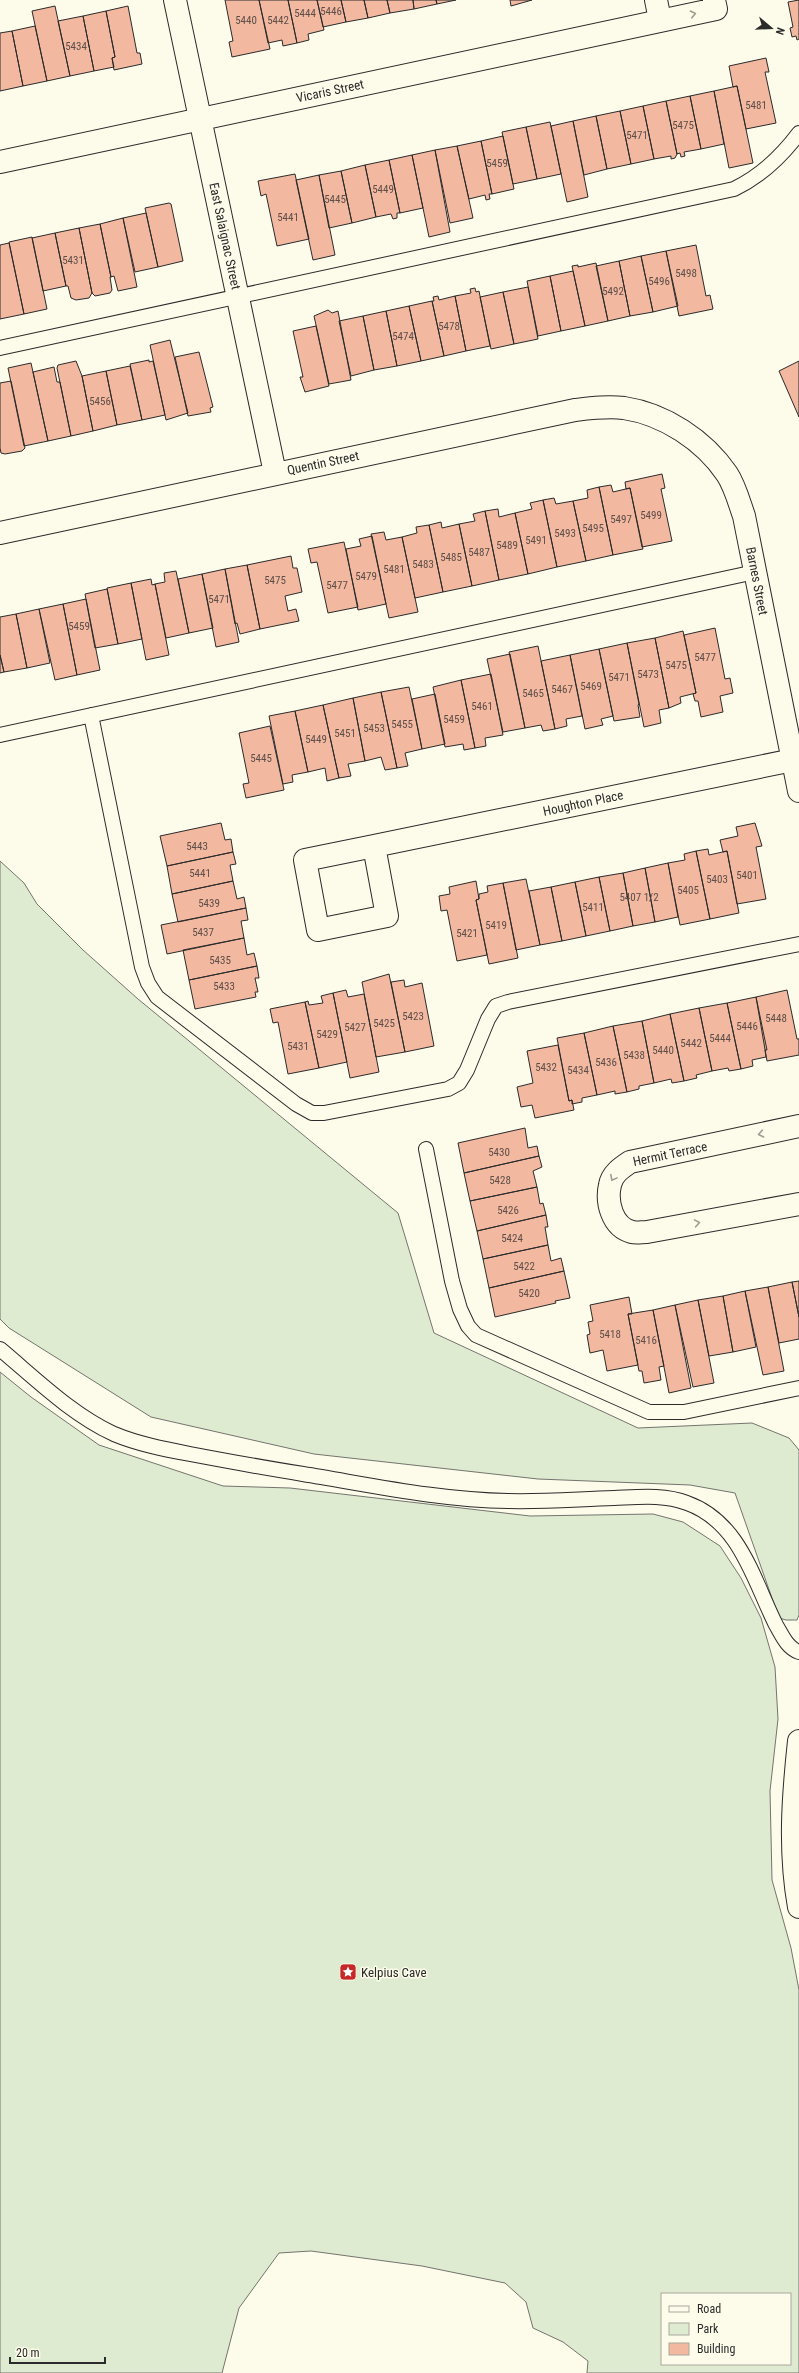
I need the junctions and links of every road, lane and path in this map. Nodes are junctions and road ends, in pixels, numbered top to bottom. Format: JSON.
{"nodes":[{"id":1,"x":175,"y":0,"type":"edge"},
{"id":2,"x":714,"y":0,"type":"edge"},
{"id":3,"x":658,"y":10,"type":"edge"},
{"id":4,"x":201,"y":120,"type":"junction"},
{"id":5,"x":799,"y":133,"type":"edge"},
{"id":6,"x":0,"y":162,"type":"edge"},
{"id":7,"x":238,"y":297,"type":"junction"},
{"id":8,"x":0,"y":348,"type":"edge"},
{"id":9,"x":646,"y":414,"type":"joint"},
{"id":10,"x":275,"y":473,"type":"junction"},
{"id":11,"x":0,"y":532,"type":"edge"},
{"id":12,"x":755,"y":572,"type":"junction"},
{"id":13,"x":91,"y":715,"type":"junction"},
{"id":14,"x":0,"y":735,"type":"edge"},
{"id":15,"x":793,"y":760,"type":"junction"},
{"id":16,"x":799,"y":791,"type":"edge"},
{"id":17,"x":374,"y":846,"type":"junction"},
{"id":18,"x":799,"y":944,"type":"edge"},
{"id":19,"x":799,"y":1126,"type":"edge"},
{"id":20,"x":426,"y":1149,"type":"dead end"},
{"id":21,"x":799,"y":1204,"type":"edge"},
{"id":22,"x":0,"y":1349,"type":"edge"},
{"id":23,"x":799,"y":1388,"type":"edge"},
{"id":24,"x":799,"y":1652,"type":"edge"},
{"id":25,"x":799,"y":1741,"type":"edge"},
{"id":26,"x":799,"y":1906,"type":"edge"}],
"edges":[{"from":1,"to":4,"type":"street","name":"East Salaignac Street"},
{"from":3,"to":2,"type":"street","name":"Vicaris Street","one_way":true},
{"from":3,"to":4,"type":"street","name":"Vicaris Street"},
{"from":4,"to":6,"type":"street","name":"Vicaris Street"},
{"from":4,"to":7,"type":"street","name":"East Salaignac Street"},
{"from":5,"to":7,"type":"lane"},
{"from":7,"to":8,"type":"lane"},
{"from":7,"to":10,"type":"street","name":"East Salaignac Street"},
{"from":9,"to":10,"type":"street","name":"Quentin Street"},
{"from":9,"to":12,"type":"street","name":"Barnes Street"},
{"from":10,"to":11,"type":"street","name":"Quentin Street"},
{"from":12,"to":13,"type":"lane"},
{"from":12,"to":15,"type":"street","name":"Barnes Street"},
{"from":13,"to":14,"type":"lane"},
{"from":13,"to":18,"type":"lane"},
{"from":15,"to":16,"type":"street","name":"Barnes Street"},
{"from":15,"to":17,"type":"street","name":"Houghton Place"},
{"from":17,"to":17,"type":"street","name":"Houghton Place"},
{"from":19,"to":21,"type":"street","name":"Hermit Terrace","one_way":true},
{"from":20,"to":23,"type":"lane"},
{"from":22,"to":24,"type":"lane"},
{"from":25,"to":26,"type":"street"}]}
